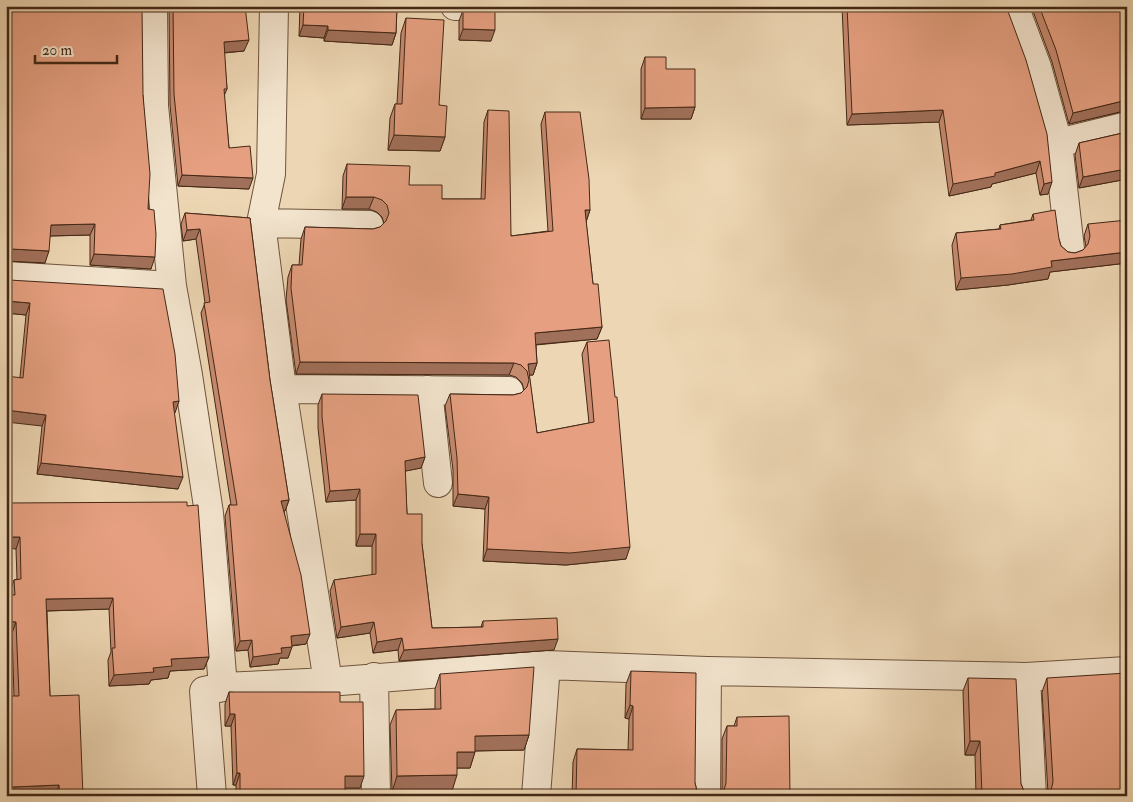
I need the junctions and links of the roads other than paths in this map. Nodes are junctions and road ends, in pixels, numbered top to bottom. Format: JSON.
{"nodes":[{"id":1,"x":153,"y":6,"type":"edge"},
{"id":2,"x":274,"y":6,"type":"edge"},
{"id":3,"x":454,"y":6,"type":"edge"},
{"id":4,"x":458,"y":6,"type":"edge"},
{"id":5,"x":1014,"y":6,"type":"edge"},
{"id":6,"x":1127,"y":126,"type":"edge"},
{"id":7,"x":1058,"y":143,"type":"junction"},
{"id":8,"x":261,"y":223,"type":"junction"},
{"id":9,"x":369,"y":225,"type":"dead end"},
{"id":10,"x":1070,"y":249,"type":"dead end"},
{"id":11,"x":6,"y":276,"type":"edge"},
{"id":12,"x":172,"y":286,"type":"junction"},
{"id":13,"x":282,"y":388,"type":"junction"},
{"id":14,"x":428,"y":390,"type":"junction"},
{"id":15,"x":509,"y":391,"type":"dead end"},
{"id":16,"x":438,"y":483,"type":"dead end"},
{"id":17,"x":546,"y":665,"type":"junction"},
{"id":18,"x":707,"y":671,"type":"junction"},
{"id":19,"x":1127,"y":671,"type":"edge"},
{"id":20,"x":374,"y":677,"type":"junction"},
{"id":21,"x":1026,"y":677,"type":"junction"},
{"id":22,"x":328,"y":682,"type":"junction"},
{"id":23,"x":223,"y":687,"type":"junction"},
{"id":24,"x":212,"y":796,"type":"edge"},
{"id":25,"x":376,"y":796,"type":"edge"},
{"id":26,"x":536,"y":796,"type":"edge"},
{"id":27,"x":706,"y":796,"type":"edge"},
{"id":28,"x":1032,"y":796,"type":"edge"}],
"edges":[{"from":1,"to":12,"type":"street"},
{"from":2,"to":8,"type":"street"},
{"from":3,"to":4,"type":"street"},
{"from":5,"to":7,"type":"street"},
{"from":6,"to":7,"type":"street"},
{"from":7,"to":10,"type":"street"},
{"from":8,"to":9,"type":"street"},
{"from":8,"to":13,"type":"street"},
{"from":11,"to":12,"type":"street"},
{"from":12,"to":23,"type":"street"},
{"from":13,"to":14,"type":"street"},
{"from":13,"to":22,"type":"street"},
{"from":14,"to":15,"type":"street"},
{"from":14,"to":16,"type":"street"},
{"from":17,"to":18,"type":"street"},
{"from":17,"to":20,"type":"street"},
{"from":17,"to":26,"type":"street"},
{"from":18,"to":21,"type":"street"},
{"from":18,"to":27,"type":"street"},
{"from":19,"to":21,"type":"street"},
{"from":20,"to":22,"type":"street"},
{"from":20,"to":25,"type":"street"},
{"from":21,"to":28,"type":"street"},
{"from":22,"to":23,"type":"street"},
{"from":23,"to":24,"type":"street"}]}
